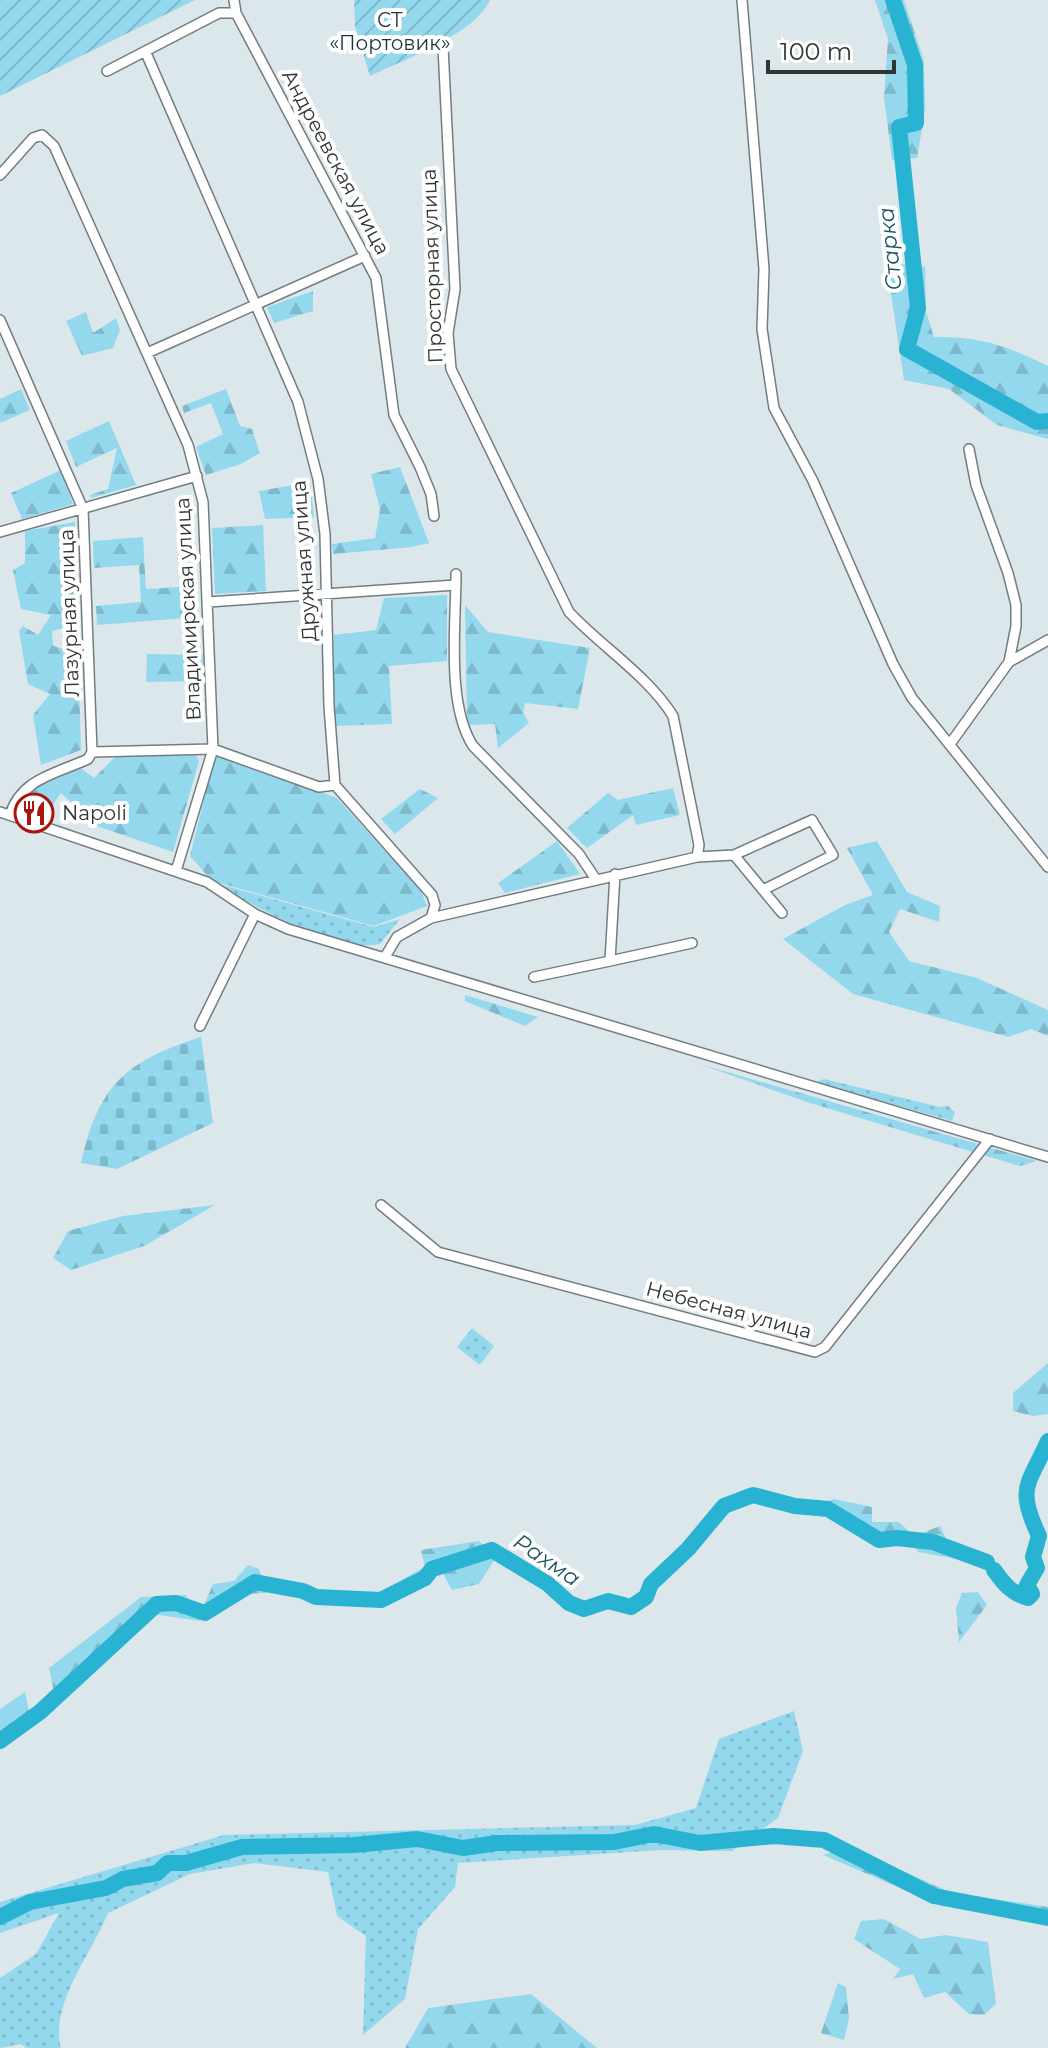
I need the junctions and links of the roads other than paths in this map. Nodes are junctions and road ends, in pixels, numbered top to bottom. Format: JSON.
{"nodes":[{"id":1,"x":234,"y":0,"type":"edge"},
{"id":2,"x":742,"y":0,"type":"edge"},
{"id":3,"x":236,"y":13,"type":"junction"},
{"id":4,"x":164,"y":29,"type":"dead end"},
{"id":5,"x":170,"y":40,"type":"junction"},
{"id":6,"x":443,"y":47,"type":"dead end"},
{"id":7,"x":146,"y":53,"type":"junction"},
{"id":8,"x":107,"y":71,"type":"dead end"},
{"id":9,"x":0,"y":175,"type":"edge"},
{"id":10,"x":365,"y":256,"type":"junction"},
{"id":11,"x":255,"y":306,"type":"junction"},
{"id":12,"x":0,"y":320,"type":"edge"},
{"id":13,"x":147,"y":353,"type":"junction"},
{"id":14,"x":969,"y":449,"type":"dead end"},
{"id":15,"x":197,"y":476,"type":"junction"},
{"id":16,"x":83,"y":509,"type":"junction"},
{"id":17,"x":434,"y":516,"type":"dead end"},
{"id":18,"x":0,"y":532,"type":"edge"},
{"id":19,"x":328,"y":594,"type":"junction"},
{"id":20,"x":208,"y":602,"type":"junction"},
{"id":21,"x":1048,"y":640,"type":"edge"},
{"id":22,"x":1009,"y":662,"type":"junction"},
{"id":23,"x":950,"y":744,"type":"junction"},
{"id":24,"x":213,"y":749,"type":"junction"},
{"id":25,"x":92,"y":752,"type":"junction"},
{"id":26,"x":335,"y":785,"type":"junction"},
{"id":27,"x":5,"y":814,"type":"edge"},
{"id":28,"x":734,"y":855,"type":"junction"},
{"id":29,"x":697,"y":857,"type":"junction"},
{"id":30,"x":1048,"y":867,"type":"edge"},
{"id":31,"x":176,"y":871,"type":"junction"},
{"id":32,"x":615,"y":874,"type":"junction"},
{"id":33,"x":595,"y":878,"type":"junction"},
{"id":34,"x":763,"y":890,"type":"junction"},
{"id":35,"x":782,"y":913,"type":"dead end"},
{"id":36,"x":255,"y":914,"type":"junction"},
{"id":37,"x":431,"y":918,"type":"junction"},
{"id":38,"x":692,"y":943,"type":"dead end"},
{"id":39,"x":385,"y":957,"type":"junction"},
{"id":40,"x":610,"y":961,"type":"junction"},
{"id":41,"x":534,"y":977,"type":"dead end"},
{"id":42,"x":200,"y":1026,"type":"dead end"},
{"id":43,"x":990,"y":1139,"type":"junction"},
{"id":44,"x":1048,"y":1157,"type":"edge"},
{"id":45,"x":381,"y":1205,"type":"dead end"}],
"edges":[{"from":1,"to":3,"type":"street","name":"Андреевская улица"},
{"from":2,"to":23,"type":"street"},
{"from":3,"to":5,"type":"street"},
{"from":3,"to":10,"type":"street","name":"Андреевская улица"},
{"from":4,"to":5,"type":"street"},
{"from":5,"to":7,"type":"street"},
{"from":6,"to":29,"type":"street","name":"Просторная улица"},
{"from":7,"to":8,"type":"street"},
{"from":7,"to":11,"type":"street","name":"Дружная улица"},
{"from":9,"to":13,"type":"street","name":"Владимирская улица"},
{"from":10,"to":11,"type":"street"},
{"from":10,"to":17,"type":"street","name":"Андреевская улица"},
{"from":11,"to":13,"type":"street"},
{"from":11,"to":19,"type":"street","name":"Дружная улица"},
{"from":12,"to":16,"type":"street","name":"Лазурная улица"},
{"from":13,"to":15,"type":"street","name":"Владимирская улица"},
{"from":14,"to":22,"type":"street"},
{"from":15,"to":16,"type":"street"},
{"from":15,"to":20,"type":"street","name":"Владимирская улица"},
{"from":16,"to":18,"type":"street"},
{"from":16,"to":25,"type":"street","name":"Лазурная улица"},
{"from":19,"to":20,"type":"street"},
{"from":19,"to":26,"type":"street","name":"Дружная улица"},
{"from":19,"to":33,"type":"street"},
{"from":20,"to":24,"type":"street","name":"Владимирская улица"},
{"from":21,"to":22,"type":"street"},
{"from":22,"to":23,"type":"street"},
{"from":23,"to":30,"type":"street"},
{"from":24,"to":25,"type":"street"},
{"from":24,"to":26,"type":"street","name":"Владимирская улица"},
{"from":24,"to":31,"type":"street"},
{"from":25,"to":27,"type":"street"},
{"from":26,"to":37,"type":"street"},
{"from":27,"to":31,"type":"street"},
{"from":28,"to":29,"type":"street"},
{"from":28,"to":34,"type":"street"},
{"from":28,"to":34,"type":"street"},
{"from":29,"to":32,"type":"street"},
{"from":31,"to":36,"type":"street"},
{"from":32,"to":33,"type":"street"},
{"from":32,"to":40,"type":"street"},
{"from":33,"to":37,"type":"street"},
{"from":34,"to":35,"type":"street"},
{"from":36,"to":39,"type":"street"},
{"from":36,"to":42,"type":"street"},
{"from":37,"to":39,"type":"street"},
{"from":38,"to":40,"type":"street"},
{"from":39,"to":43,"type":"street"},
{"from":40,"to":41,"type":"street"},
{"from":43,"to":44,"type":"street"},
{"from":43,"to":45,"type":"street","name":"Небесная улица"}]}
